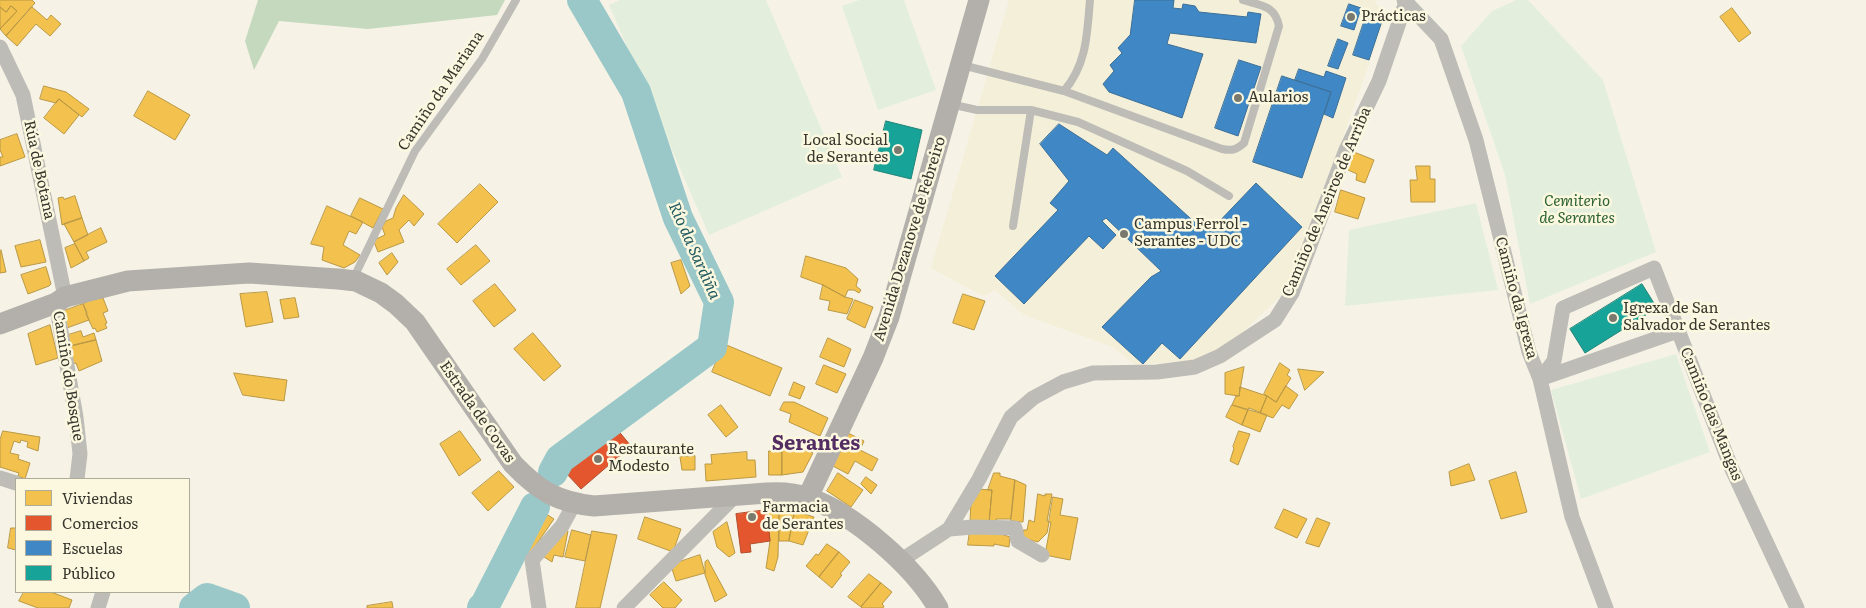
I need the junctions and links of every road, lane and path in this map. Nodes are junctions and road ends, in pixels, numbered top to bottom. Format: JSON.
{"nodes":[{"id":1,"x":516,"y":0,"type":"edge"},
{"id":2,"x":980,"y":0,"type":"edge"},
{"id":3,"x":1090,"y":0,"type":"edge"},
{"id":4,"x":1243,"y":0,"type":"edge"},
{"id":5,"x":1405,"y":1,"type":"edge"},
{"id":6,"x":0,"y":47,"type":"edge"},
{"id":7,"x":961,"y":65,"type":"junction"},
{"id":8,"x":1064,"y":91,"type":"junction"},
{"id":9,"x":950,"y":104,"type":"junction"},
{"id":10,"x":1031,"y":110,"type":"junction"},
{"id":11,"x":1229,"y":196,"type":"dead end"},
{"id":12,"x":1013,"y":226,"type":"dead end"},
{"id":13,"x":356,"y":281,"type":"junction"},
{"id":14,"x":61,"y":300,"type":"junction"},
{"id":15,"x":0,"y":324,"type":"edge"},
{"id":16,"x":1678,"y":331,"type":"junction"},
{"id":17,"x":1540,"y":379,"type":"junction"},
{"id":18,"x":0,"y":478,"type":"edge"},
{"id":19,"x":77,"y":478,"type":"edge"},
{"id":20,"x":15,"y":483,"type":"edge"},
{"id":21,"x":736,"y":495,"type":"junction"},
{"id":22,"x":808,"y":497,"type":"junction"},
{"id":23,"x":574,"y":504,"type":"junction"},
{"id":24,"x":949,"y":529,"type":"junction"},
{"id":25,"x":1042,"y":555,"type":"dead end"},
{"id":26,"x":900,"y":561,"type":"junction"},
{"id":27,"x":103,"y":593,"type":"edge"},
{"id":28,"x":98,"y":608,"type":"edge"},
{"id":29,"x":539,"y":608,"type":"edge"},
{"id":30,"x":624,"y":608,"type":"edge"},
{"id":31,"x":938,"y":608,"type":"edge"},
{"id":32,"x":1606,"y":608,"type":"edge"},
{"id":33,"x":1798,"y":608,"type":"edge"}],
"edges":[{"from":1,"to":13,"type":"lane","name":"Camiño da Mariana"},
{"from":2,"to":7,"type":"main road","name":"Avenida Dezanove de Febreiro"},
{"from":3,"to":8,"type":"lane"},
{"from":4,"to":8,"type":"lane"},
{"from":5,"to":17,"type":"street","name":"Camiño da Igrexa"},
{"from":5,"to":24,"type":"street","name":"Camiño de Aneiros de Arriba"},
{"from":6,"to":14,"type":"street","name":"Rúa de Botana"},
{"from":7,"to":8,"type":"lane"},
{"from":7,"to":9,"type":"main road","name":"Avenida Dezanove de Febreiro"},
{"from":9,"to":10,"type":"lane"},
{"from":9,"to":22,"type":"main road","name":"Avenida Dezanove de Febreiro"},
{"from":10,"to":11,"type":"lane"},
{"from":10,"to":12,"type":"lane"},
{"from":13,"to":14,"type":"main road","name":"Estrada de Covas"},
{"from":13,"to":23,"type":"main road","name":"Estrada de Covas"},
{"from":14,"to":15,"type":"main road","name":"Estrada de Covas"},
{"from":14,"to":19,"type":"street","name":"Camiño do Bosque"},
{"from":16,"to":17,"type":"street"},
{"from":16,"to":17,"type":"street","name":"Camiño das Mangas"},
{"from":16,"to":33,"type":"street","name":"Camiño das Mangas"},
{"from":17,"to":32,"type":"street","name":"Camiño da Igrexa"},
{"from":18,"to":20,"type":"street"},
{"from":21,"to":22,"type":"main road","name":"Estrada de Covas"},
{"from":21,"to":23,"type":"main road","name":"Estrada de Covas"},
{"from":21,"to":30,"type":"street"},
{"from":22,"to":26,"type":"main road","name":"Estrada de Covas"},
{"from":23,"to":29,"type":"street"},
{"from":24,"to":25,"type":"street"},
{"from":24,"to":26,"type":"street","name":"Camiño de Aneiros de Arriba"},
{"from":26,"to":31,"type":"main road","name":"Estrada de Covas"},
{"from":27,"to":28,"type":"street"}]}
